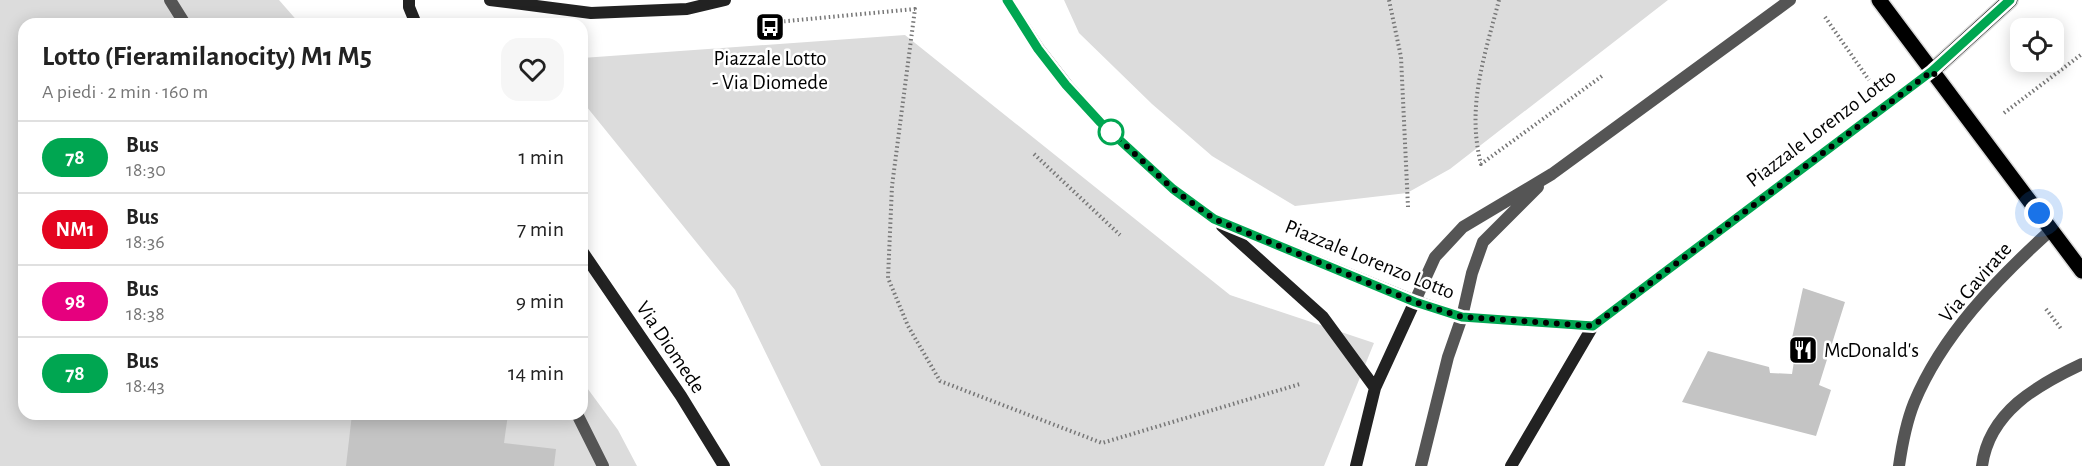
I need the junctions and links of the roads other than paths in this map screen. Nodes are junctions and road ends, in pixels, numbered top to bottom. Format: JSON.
{"nodes":[{"id":1,"x":170,"y":0,"type":"edge"},
{"id":2,"x":409,"y":0,"type":"edge"},
{"id":3,"x":490,"y":0,"type":"edge"},
{"id":4,"x":725,"y":0,"type":"edge"},
{"id":5,"x":1007,"y":0,"type":"edge"},
{"id":6,"x":1790,"y":0,"type":"edge"},
{"id":7,"x":1878,"y":0,"type":"edge"},
{"id":8,"x":2010,"y":0,"type":"edge"},
{"id":9,"x":181,"y":18,"type":"edge"},
{"id":10,"x":414,"y":18,"type":"edge"},
{"id":11,"x":1932,"y":71,"type":"junction"},
{"id":12,"x":1552,"y":174,"type":"junction"},
{"id":13,"x":1214,"y":219,"type":"junction"},
{"id":14,"x":2051,"y":230,"type":"junction"},
{"id":15,"x":588,"y":260,"type":"edge"},
{"id":16,"x":2082,"y":271,"type":"edge"},
{"id":17,"x":1415,"y":302,"type":"junction"},
{"id":18,"x":1462,"y":317,"type":"junction"},
{"id":19,"x":1593,"y":326,"type":"junction"},
{"id":20,"x":2082,"y":364,"type":"edge"},
{"id":21,"x":1374,"y":388,"type":"junction"},
{"id":22,"x":580,"y":420,"type":"edge"},
{"id":23,"x":603,"y":466,"type":"edge"},
{"id":24,"x":724,"y":466,"type":"edge"},
{"id":25,"x":1356,"y":466,"type":"edge"},
{"id":26,"x":1421,"y":466,"type":"edge"},
{"id":27,"x":1511,"y":466,"type":"edge"},
{"id":28,"x":1899,"y":466,"type":"edge"},
{"id":29,"x":1982,"y":466,"type":"edge"}],
"edges":[{"from":1,"to":9,"type":"street"},
{"from":2,"to":10,"type":"street"},
{"from":3,"to":4,"type":"street"},
{"from":5,"to":13,"type":"street","name":"Piazzale Lorenzo Lotto"},
{"from":6,"to":12,"type":"street"},
{"from":7,"to":11,"type":"main road"},
{"from":8,"to":11,"type":"main road"},
{"from":11,"to":14,"type":"main road"},
{"from":11,"to":19,"type":"street","name":"Piazzale Lorenzo Lotto"},
{"from":12,"to":17,"type":"street"},
{"from":12,"to":18,"type":"street"},
{"from":13,"to":17,"type":"street","name":"Piazzale Lorenzo Lotto"},
{"from":13,"to":21,"type":"street"},
{"from":14,"to":16,"type":"main road"},
{"from":14,"to":28,"type":"street","name":"Via Gavirate"},
{"from":15,"to":24,"type":"street","name":"Via Diomede"},
{"from":17,"to":18,"type":"street","name":"Piazzale Lorenzo Lotto"},
{"from":17,"to":21,"type":"street"},
{"from":18,"to":19,"type":"street","name":"Piazzale Lorenzo Lotto"},
{"from":18,"to":26,"type":"street"},
{"from":19,"to":27,"type":"street"},
{"from":20,"to":29,"type":"street"},
{"from":21,"to":25,"type":"street"},
{"from":22,"to":23,"type":"street"}]}
